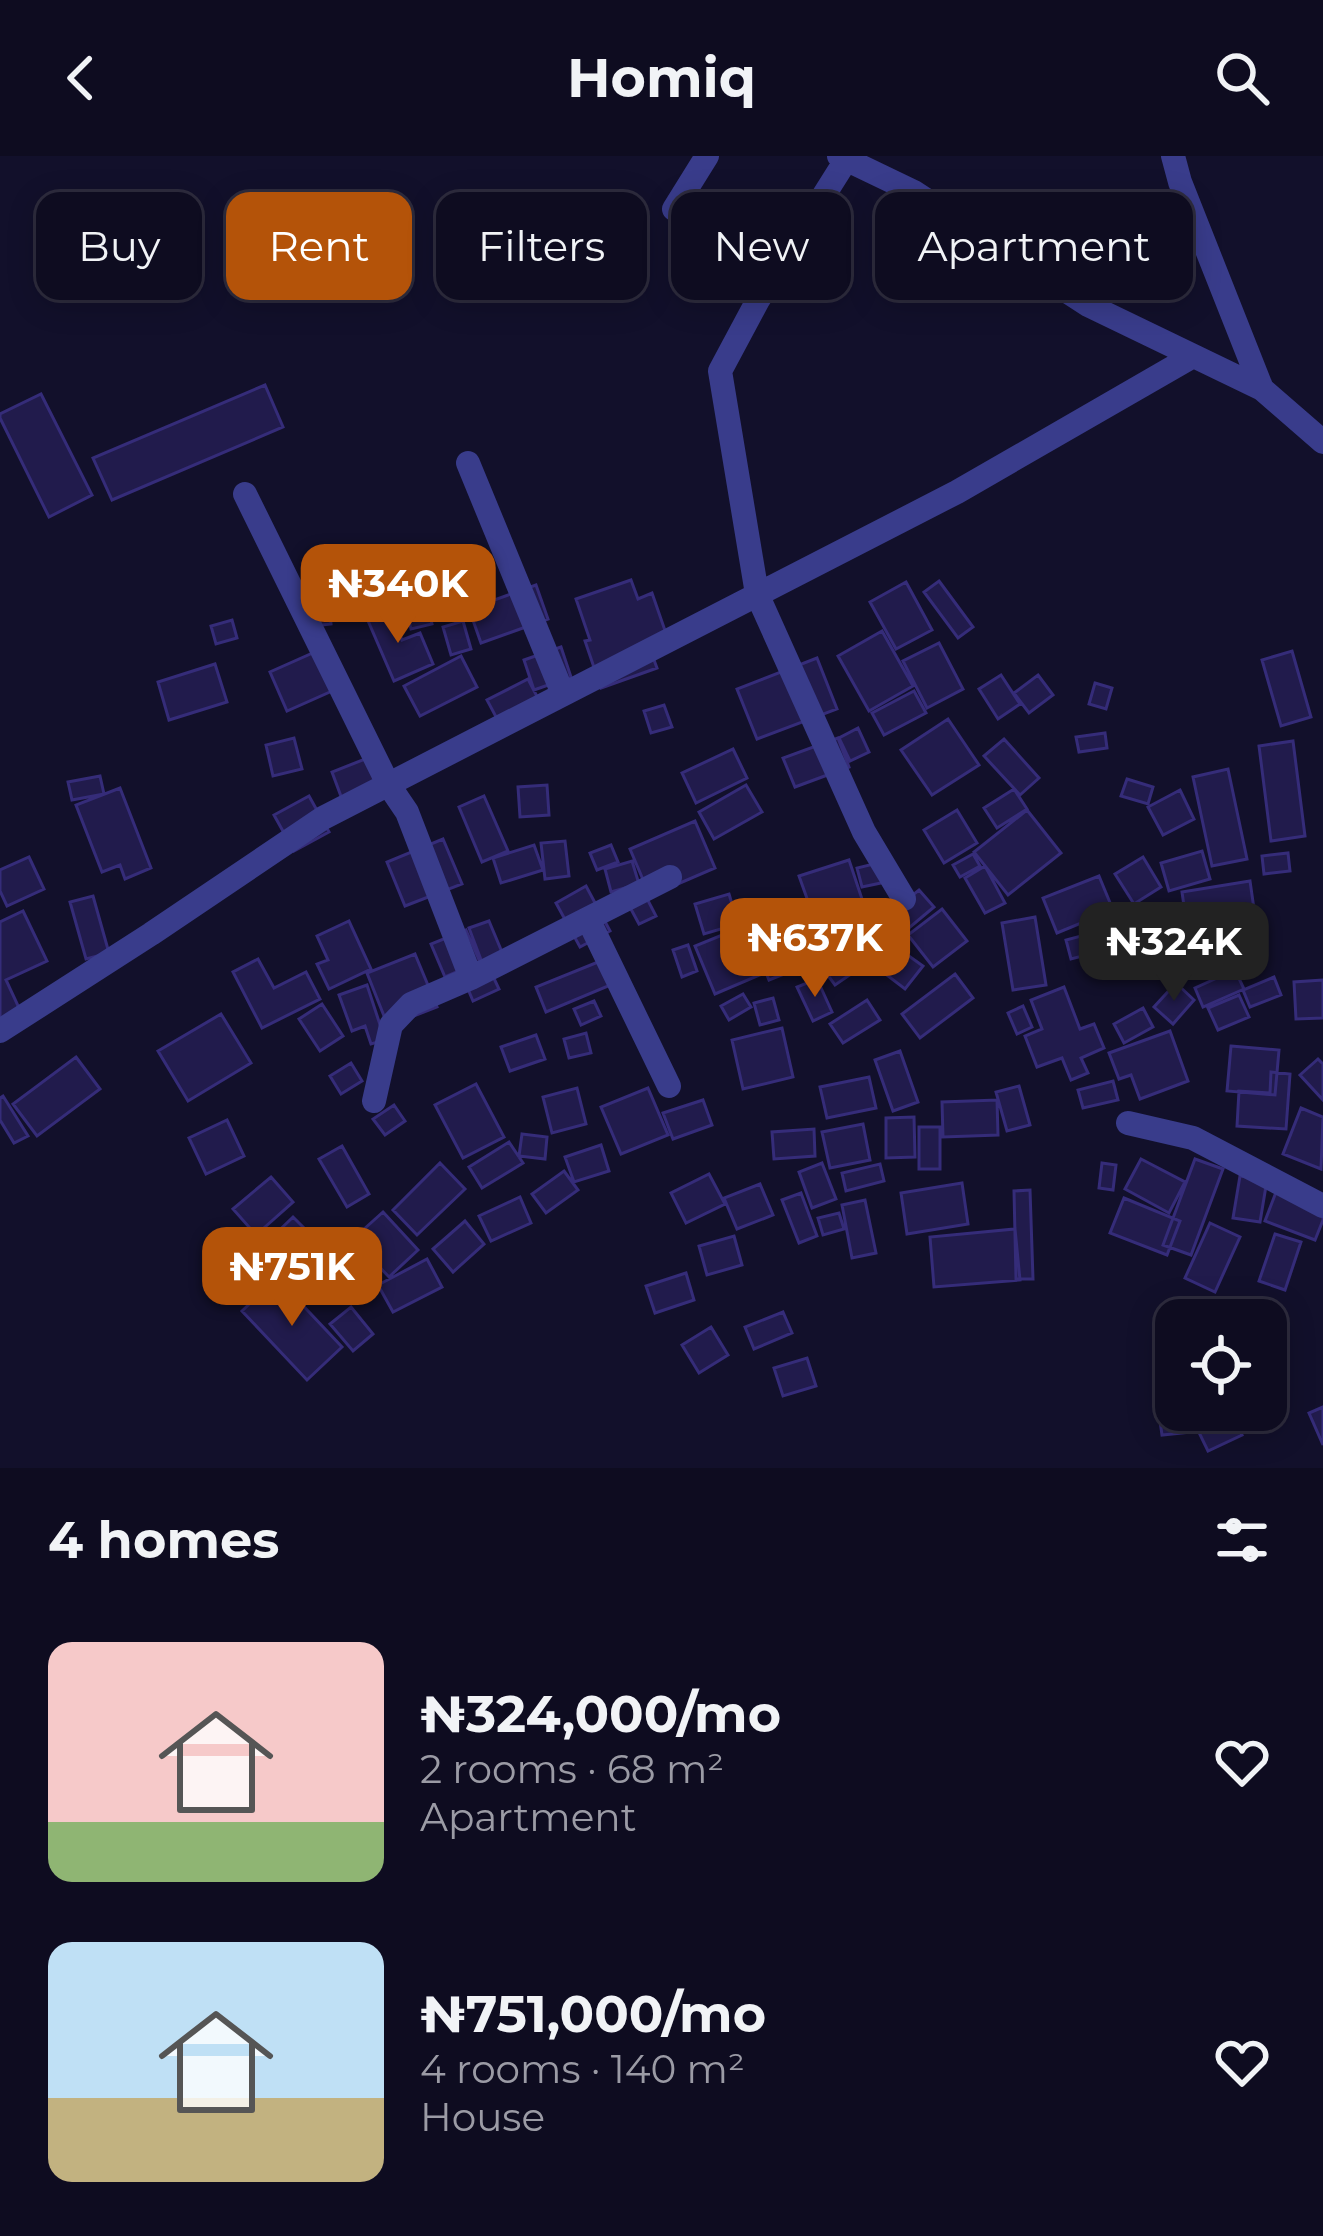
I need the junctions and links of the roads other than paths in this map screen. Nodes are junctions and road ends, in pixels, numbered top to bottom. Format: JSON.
{"nodes":[{"id":1,"x":707,"y":156,"type":"edge"},
{"id":2,"x":1173,"y":156,"type":"edge"},
{"id":3,"x":842,"y":158,"type":"edge"},
{"id":4,"x":685,"y":192,"type":"edge"},
{"id":5,"x":1193,"y":356,"type":"junction"},
{"id":6,"x":1262,"y":389,"type":"junction"},
{"id":7,"x":1323,"y":442,"type":"edge"},
{"id":8,"x":468,"y":463,"type":"dead end"},
{"id":9,"x":245,"y":494,"type":"dead end"},
{"id":10,"x":757,"y":594,"type":"junction"},
{"id":11,"x":563,"y":694,"type":"junction"},
{"id":12,"x":388,"y":784,"type":"junction"},
{"id":13,"x":670,"y":877,"type":"dead end"},
{"id":14,"x":904,"y":899,"type":"dead end"},
{"id":15,"x":588,"y":919,"type":"junction"},
{"id":16,"x":471,"y":978,"type":"junction"},
{"id":17,"x":0,"y":1031,"type":"edge"},
{"id":18,"x":669,"y":1086,"type":"dead end"},
{"id":19,"x":374,"y":1102,"type":"dead end"},
{"id":20,"x":1128,"y":1124,"type":"dead end"},
{"id":21,"x":1323,"y":1206,"type":"edge"}],
"edges":[{"from":1,"to":4,"type":"street"},
{"from":2,"to":6,"type":"street"},
{"from":3,"to":5,"type":"street"},
{"from":3,"to":10,"type":"street"},
{"from":5,"to":6,"type":"street"},
{"from":5,"to":10,"type":"street"},
{"from":6,"to":7,"type":"street"},
{"from":8,"to":11,"type":"street"},
{"from":9,"to":12,"type":"street"},
{"from":10,"to":11,"type":"street"},
{"from":10,"to":14,"type":"street"},
{"from":11,"to":12,"type":"street"},
{"from":12,"to":16,"type":"street"},
{"from":12,"to":17,"type":"street"},
{"from":13,"to":15,"type":"street"},
{"from":15,"to":16,"type":"street"},
{"from":15,"to":18,"type":"street"},
{"from":16,"to":19,"type":"street"},
{"from":20,"to":21,"type":"street"}]}
